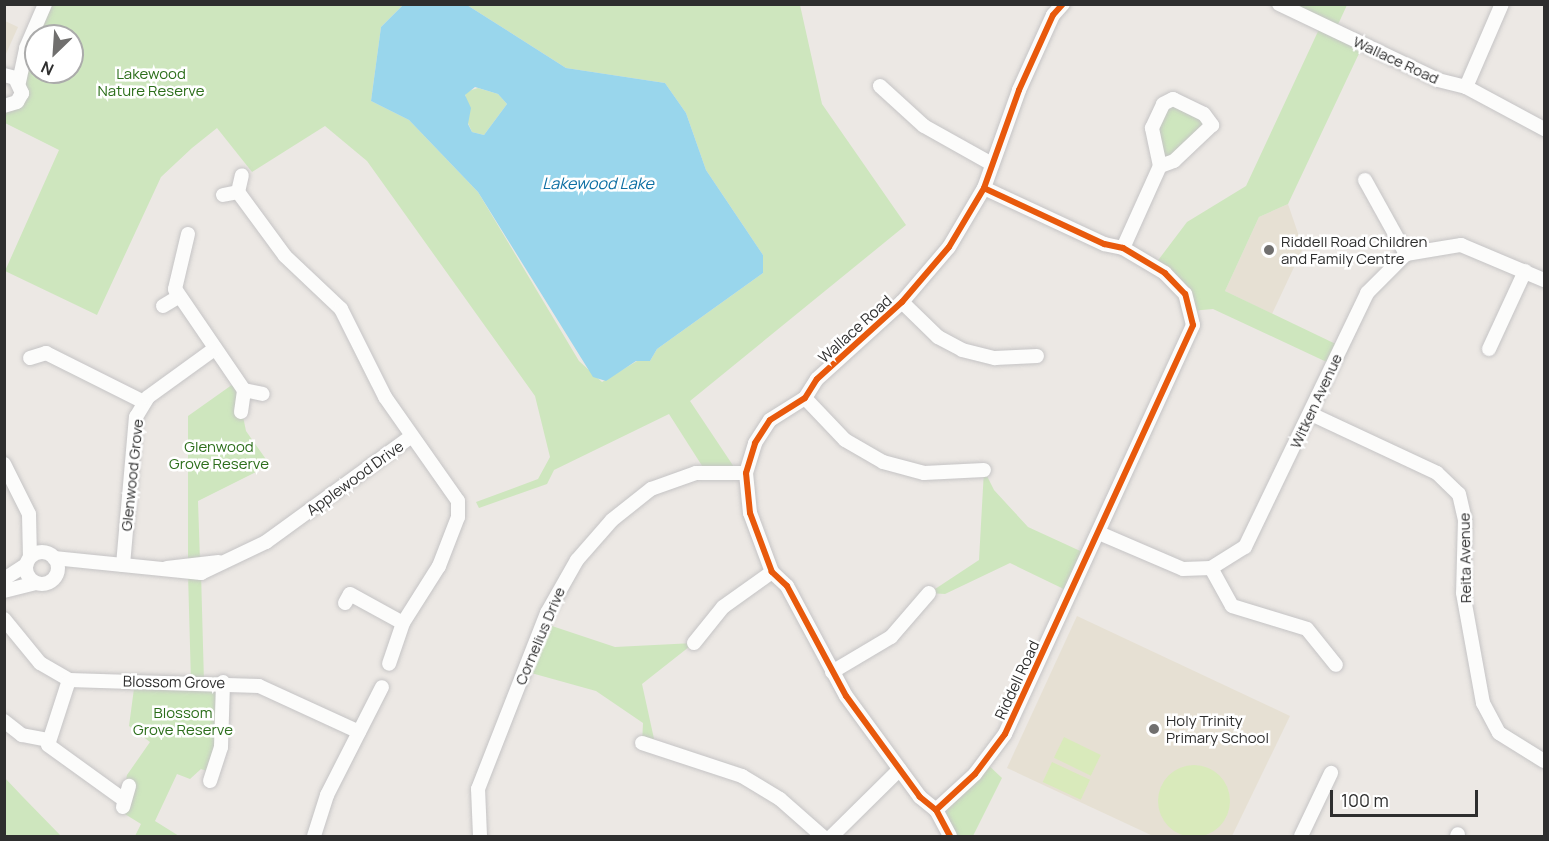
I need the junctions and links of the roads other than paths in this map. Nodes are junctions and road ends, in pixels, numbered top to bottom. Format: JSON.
{"nodes":[{"id":1,"x":45,"y":4,"type":"edge"},
{"id":2,"x":1279,"y":4,"type":"edge"},
{"id":3,"x":1502,"y":4,"type":"edge"},
{"id":4,"x":1057,"y":6,"type":"edge"},
{"id":5,"x":36,"y":24,"type":"edge"},
{"id":6,"x":24,"y":51,"type":"edge"},
{"id":7,"x":24,"y":58,"type":"edge"},
{"id":8,"x":5,"y":75,"type":"edge"},
{"id":9,"x":19,"y":82,"type":"junction"},
{"id":10,"x":880,"y":86,"type":"dead end"},
{"id":11,"x":1466,"y":87,"type":"junction"},
{"id":12,"x":6,"y":108,"type":"edge"},
{"id":13,"x":1545,"y":129,"type":"edge"},
{"id":14,"x":992,"y":164,"type":"junction"},
{"id":15,"x":1160,"y":166,"type":"junction"},
{"id":16,"x":242,"y":175,"type":"dead end"},
{"id":17,"x":1365,"y":180,"type":"dead end"},
{"id":18,"x":984,"y":188,"type":"junction"},
{"id":19,"x":238,"y":192,"type":"junction"},
{"id":20,"x":224,"y":195,"type":"dead end"},
{"id":21,"x":188,"y":234,"type":"dead end"},
{"id":22,"x":1123,"y":248,"type":"junction"},
{"id":23,"x":1406,"y":254,"type":"junction"},
{"id":24,"x":1525,"y":271,"type":"junction"},
{"id":25,"x":1545,"y":280,"type":"edge"},
{"id":26,"x":178,"y":297,"type":"junction"},
{"id":27,"x":902,"y":302,"type":"junction"},
{"id":28,"x":163,"y":306,"type":"dead end"},
{"id":29,"x":43,"y":338,"type":"dead end"},
{"id":30,"x":213,"y":350,"type":"junction"},
{"id":31,"x":1489,"y":350,"type":"dead end"},
{"id":32,"x":46,"y":353,"type":"junction"},
{"id":33,"x":1037,"y":356,"type":"dead end"},
{"id":34,"x":30,"y":358,"type":"dead end"},
{"id":35,"x":244,"y":390,"type":"junction"},
{"id":36,"x":263,"y":394,"type":"dead end"},
{"id":37,"x":805,"y":398,"type":"junction"},
{"id":38,"x":144,"y":402,"type":"junction"},
{"id":39,"x":241,"y":412,"type":"dead end"},
{"id":40,"x":1311,"y":414,"type":"junction"},
{"id":41,"x":412,"y":436,"type":"junction"},
{"id":42,"x":4,"y":464,"type":"edge"},
{"id":43,"x":984,"y":470,"type":"dead end"},
{"id":44,"x":746,"y":473,"type":"junction"},
{"id":45,"x":32,"y":531,"type":"junction"},
{"id":46,"x":1099,"y":533,"type":"junction"},
{"id":47,"x":49,"y":555,"type":"junction"},
{"id":48,"x":28,"y":560,"type":"junction"},
{"id":49,"x":87,"y":563,"type":"junction"},
{"id":50,"x":123,"y":565,"type":"junction"},
{"id":51,"x":1211,"y":568,"type":"junction"},
{"id":52,"x":772,"y":572,"type":"junction"},
{"id":53,"x":56,"y":576,"type":"junction"},
{"id":54,"x":4,"y":579,"type":"edge"},
{"id":55,"x":36,"y":583,"type":"junction"},
{"id":56,"x":4,"y":591,"type":"edge"},
{"id":57,"x":929,"y":593,"type":"dead end"},
{"id":58,"x":346,"y":594,"type":"dead end"},
{"id":59,"x":4,"y":619,"type":"edge"},
{"id":60,"x":403,"y":623,"type":"junction"},
{"id":61,"x":694,"y":643,"type":"dead end"},
{"id":62,"x":389,"y":664,"type":"dead end"},
{"id":63,"x":1336,"y":665,"type":"dead end"},
{"id":64,"x":832,"y":672,"type":"junction"},
{"id":65,"x":69,"y":680,"type":"junction"},
{"id":66,"x":223,"y":682,"type":"junction"},
{"id":67,"x":382,"y":687,"type":"dead end"},
{"id":68,"x":4,"y":721,"type":"edge"},
{"id":69,"x":360,"y":732,"type":"junction"},
{"id":70,"x":48,"y":740,"type":"junction"},
{"id":71,"x":642,"y":742,"type":"dead end"},
{"id":72,"x":1545,"y":761,"type":"edge"},
{"id":73,"x":900,"y":769,"type":"junction"},
{"id":74,"x":1331,"y":773,"type":"dead end"},
{"id":75,"x":208,"y":774,"type":"dead end"},
{"id":76,"x":125,"y":797,"type":"dead end"},
{"id":77,"x":936,"y":810,"type":"junction"},
{"id":78,"x":314,"y":837,"type":"edge"},
{"id":79,"x":480,"y":837,"type":"edge"},
{"id":80,"x":822,"y":837,"type":"edge"},
{"id":81,"x":832,"y":837,"type":"edge"},
{"id":82,"x":950,"y":837,"type":"edge"},
{"id":83,"x":1301,"y":837,"type":"edge"}],
"edges":[{"from":1,"to":5,"type":"street"},
{"from":2,"to":11,"type":"street","name":"Wallace Road"},
{"from":3,"to":11,"type":"street"},
{"from":4,"to":14,"type":"street","name":"Wallace Road"},
{"from":6,"to":8,"type":"street"},
{"from":7,"to":9,"type":"street"},
{"from":8,"to":9,"type":"street"},
{"from":9,"to":12,"type":"street"},
{"from":10,"to":14,"type":"street"},
{"from":11,"to":13,"type":"street","name":"Wallace Road"},
{"from":14,"to":18,"type":"street","name":"Wallace Road"},
{"from":15,"to":15,"type":"street"},
{"from":15,"to":22,"type":"street"},
{"from":16,"to":19,"type":"street"},
{"from":17,"to":23,"type":"street"},
{"from":18,"to":22,"type":"street","name":"Riddell Road"},
{"from":18,"to":27,"type":"street","name":"Wallace Road"},
{"from":19,"to":20,"type":"street"},
{"from":19,"to":41,"type":"street","name":"Applewood Drive"},
{"from":21,"to":26,"type":"street"},
{"from":22,"to":46,"type":"street","name":"Riddell Road"},
{"from":23,"to":24,"type":"street"},
{"from":23,"to":40,"type":"street","name":"Witken Avenue"},
{"from":24,"to":25,"type":"street"},
{"from":24,"to":31,"type":"street"},
{"from":26,"to":28,"type":"street"},
{"from":26,"to":30,"type":"street"},
{"from":27,"to":33,"type":"street"},
{"from":27,"to":37,"type":"street","name":"Wallace Road"},
{"from":29,"to":32,"type":"street"},
{"from":30,"to":35,"type":"street"},
{"from":30,"to":38,"type":"street","name":"Glenwood Grove"},
{"from":32,"to":34,"type":"street"},
{"from":32,"to":38,"type":"street"},
{"from":35,"to":36,"type":"street"},
{"from":35,"to":39,"type":"street"},
{"from":37,"to":43,"type":"street"},
{"from":37,"to":44,"type":"street","name":"Wallace Road"},
{"from":38,"to":50,"type":"street","name":"Glenwood Grove"},
{"from":40,"to":51,"type":"street","name":"Witken Avenue"},
{"from":40,"to":72,"type":"street","name":"Reita Avenue"},
{"from":41,"to":50,"type":"street","name":"Applewood Drive"},
{"from":41,"to":60,"type":"street"},
{"from":42,"to":45,"type":"street"},
{"from":44,"to":52,"type":"street","name":"Wallace Road"},
{"from":44,"to":79,"type":"street","name":"Cornelius Drive"},
{"from":45,"to":47,"type":"street"},
{"from":45,"to":48,"type":"street"},
{"from":46,"to":51,"type":"street"},
{"from":46,"to":77,"type":"street","name":"Riddell Road"},
{"from":47,"to":48,"type":"street"},
{"from":47,"to":49,"type":"street","name":"Applewood Drive"},
{"from":47,"to":53,"type":"street"},
{"from":48,"to":54,"type":"street"},
{"from":48,"to":55,"type":"street"},
{"from":49,"to":50,"type":"street","name":"Applewood Drive"},
{"from":49,"to":53,"type":"street","name":"Applewood Drive"},
{"from":51,"to":63,"type":"street"},
{"from":52,"to":61,"type":"street"},
{"from":52,"to":64,"type":"street","name":"Wallace Road"},
{"from":53,"to":55,"type":"street","name":"Applewood Drive"},
{"from":55,"to":56,"type":"street"},
{"from":57,"to":64,"type":"street"},
{"from":58,"to":60,"type":"street"},
{"from":59,"to":65,"type":"street","name":"Blossom Grove"},
{"from":60,"to":62,"type":"street"},
{"from":64,"to":73,"type":"street","name":"Wallace Road"},
{"from":65,"to":66,"type":"street","name":"Blossom Grove"},
{"from":65,"to":70,"type":"street"},
{"from":66,"to":69,"type":"street","name":"Blossom Grove"},
{"from":66,"to":75,"type":"street"},
{"from":67,"to":69,"type":"street"},
{"from":68,"to":70,"type":"street"},
{"from":69,"to":78,"type":"street"},
{"from":70,"to":76,"type":"street"},
{"from":71,"to":80,"type":"street"},
{"from":73,"to":77,"type":"street","name":"Wallace Road"},
{"from":73,"to":81,"type":"street"},
{"from":74,"to":83,"type":"street"},
{"from":77,"to":82,"type":"street","name":"Wallace Road"}]}
